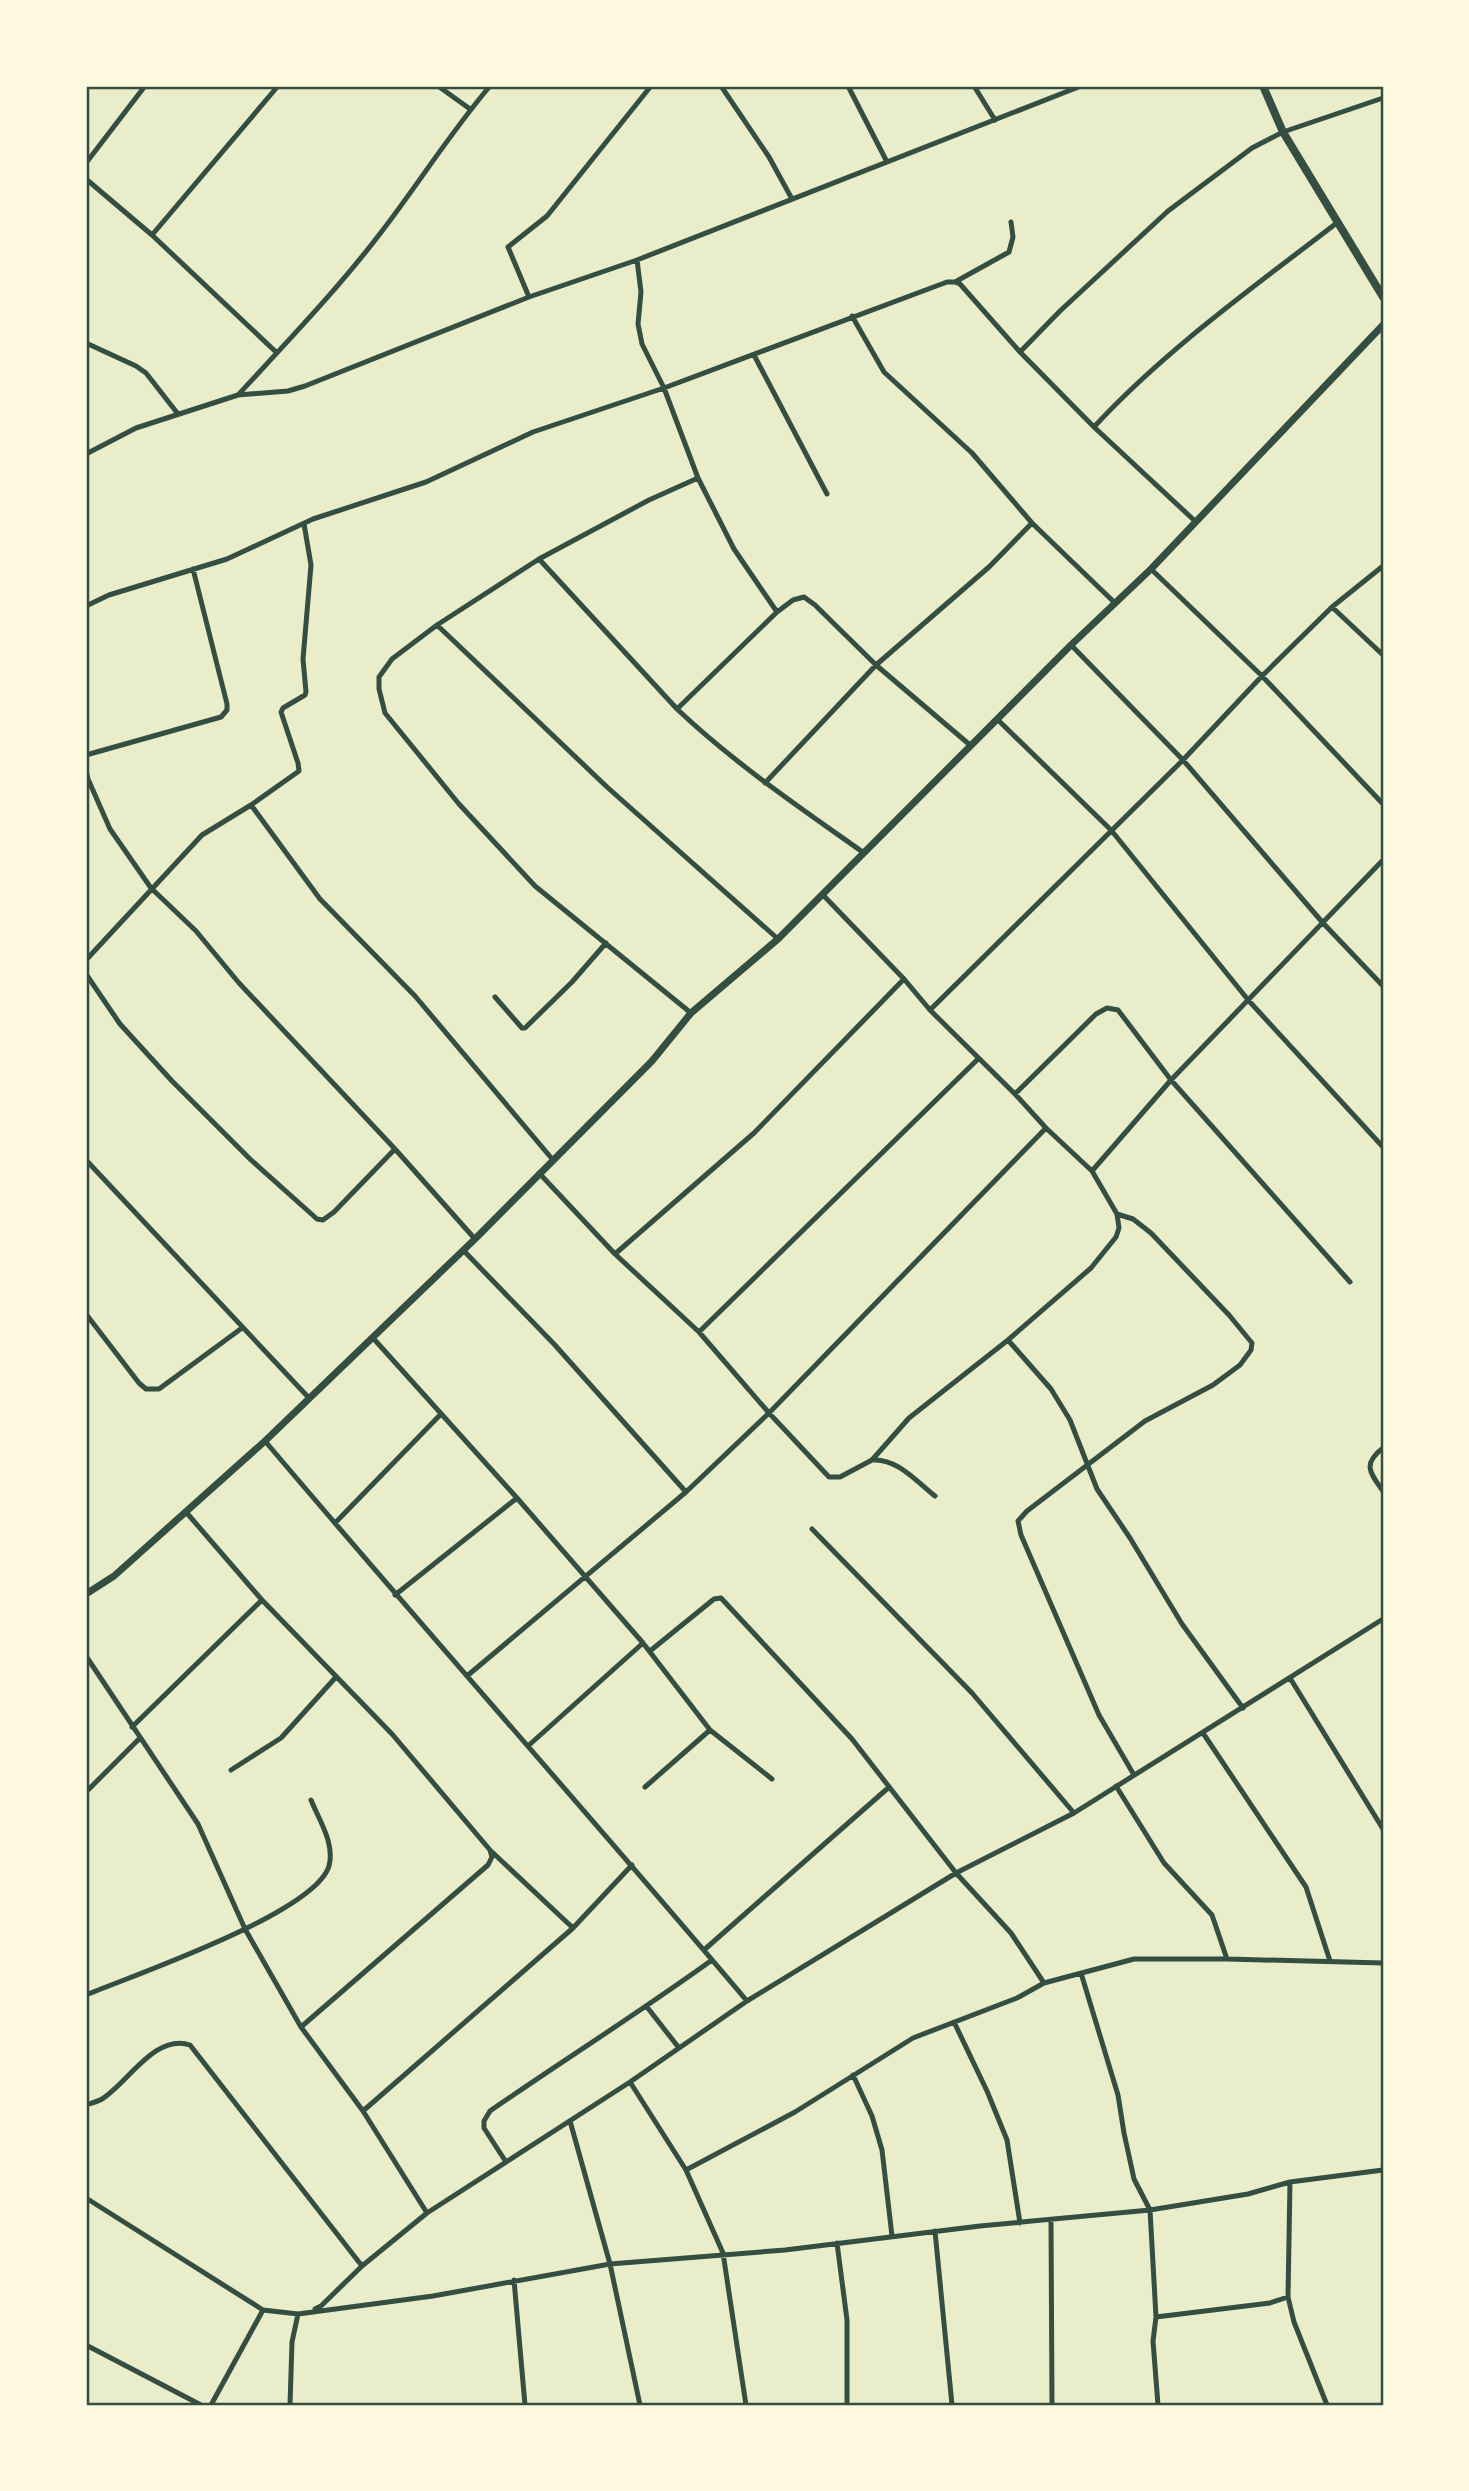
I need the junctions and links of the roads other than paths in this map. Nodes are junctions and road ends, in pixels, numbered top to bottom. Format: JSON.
{"nodes":[{"id":1,"x":145,"y":86,"type":"edge"},
{"id":2,"x":278,"y":86,"type":"edge"},
{"id":3,"x":438,"y":86,"type":"edge"},
{"id":4,"x":490,"y":86,"type":"edge"},
{"id":5,"x":651,"y":86,"type":"edge"},
{"id":6,"x":721,"y":86,"type":"edge"},
{"id":7,"x":848,"y":86,"type":"edge"},
{"id":8,"x":974,"y":86,"type":"edge"},
{"id":9,"x":1081,"y":86,"type":"edge"},
{"id":10,"x":1263,"y":86,"type":"edge"},
{"id":11,"x":1383,"y":98,"type":"edge"},
{"id":12,"x":470,"y":109,"type":"junction"},
{"id":13,"x":995,"y":120,"type":"junction"},
{"id":14,"x":1283,"y":132,"type":"junction"},
{"id":15,"x":887,"y":162,"type":"junction"},
{"id":16,"x":86,"y":163,"type":"edge"},
{"id":17,"x":86,"y":179,"type":"edge"},
{"id":18,"x":792,"y":199,"type":"junction"},
{"id":19,"x":1011,"y":222,"type":"dead end"},
{"id":20,"x":1338,"y":222,"type":"junction"},
{"id":21,"x":152,"y":235,"type":"junction"},
{"id":22,"x":637,"y":260,"type":"junction"},
{"id":23,"x":955,"y":282,"type":"junction"},
{"id":24,"x":529,"y":297,"type":"junction"},
{"id":25,"x":1383,"y":297,"type":"edge"},
{"id":26,"x":852,"y":316,"type":"junction"},
{"id":27,"x":1383,"y":325,"type":"edge"},
{"id":28,"x":86,"y":343,"type":"edge"},
{"id":29,"x":1020,"y":352,"type":"junction"},
{"id":30,"x":277,"y":353,"type":"junction"},
{"id":31,"x":754,"y":355,"type":"junction"},
{"id":32,"x":664,"y":388,"type":"junction"},
{"id":33,"x":237,"y":395,"type":"junction"},
{"id":34,"x":178,"y":414,"type":"junction"},
{"id":35,"x":1094,"y":428,"type":"junction"},
{"id":36,"x":86,"y":454,"type":"edge"},
{"id":37,"x":698,"y":478,"type":"junction"},
{"id":38,"x":827,"y":494,"type":"dead end"},
{"id":39,"x":1196,"y":522,"type":"junction"},
{"id":40,"x":1032,"y":523,"type":"junction"},
{"id":41,"x":304,"y":524,"type":"junction"},
{"id":42,"x":539,"y":559,"type":"junction"},
{"id":43,"x":1383,"y":566,"type":"edge"},
{"id":44,"x":193,"y":569,"type":"junction"},
{"id":45,"x":1151,"y":569,"type":"junction"},
{"id":46,"x":1115,"y":603,"type":"junction"},
{"id":47,"x":86,"y":606,"type":"edge"},
{"id":48,"x":1332,"y":607,"type":"junction"},
{"id":49,"x":777,"y":612,"type":"junction"},
{"id":50,"x":437,"y":625,"type":"junction"},
{"id":51,"x":1071,"y":645,"type":"junction"},
{"id":52,"x":1382,"y":652,"type":"edge"},
{"id":53,"x":876,"y":664,"type":"junction"},
{"id":54,"x":1262,"y":677,"type":"junction"},
{"id":55,"x":677,"y":709,"type":"junction"},
{"id":56,"x":997,"y":719,"type":"junction"},
{"id":57,"x":970,"y":745,"type":"junction"},
{"id":58,"x":86,"y":755,"type":"edge"},
{"id":59,"x":1183,"y":760,"type":"junction"},
{"id":60,"x":86,"y":770,"type":"edge"},
{"id":61,"x":87,"y":779,"type":"edge"},
{"id":62,"x":765,"y":783,"type":"junction"},
{"id":63,"x":1383,"y":804,"type":"edge"},
{"id":64,"x":251,"y":805,"type":"junction"},
{"id":65,"x":1111,"y":830,"type":"junction"},
{"id":66,"x":864,"y":853,"type":"junction"},
{"id":67,"x":1383,"y":860,"type":"edge"},
{"id":68,"x":151,"y":888,"type":"junction"},
{"id":69,"x":823,"y":895,"type":"junction"},
{"id":70,"x":1323,"y":923,"type":"junction"},
{"id":71,"x":778,"y":939,"type":"junction"},
{"id":72,"x":606,"y":943,"type":"junction"},
{"id":73,"x":86,"y":960,"type":"edge"},
{"id":74,"x":86,"y":974,"type":"edge"},
{"id":75,"x":904,"y":979,"type":"junction"},
{"id":76,"x":1383,"y":986,"type":"edge"},
{"id":77,"x":495,"y":997,"type":"dead end"},
{"id":78,"x":1249,"y":1001,"type":"junction"},
{"id":79,"x":930,"y":1010,"type":"junction"},
{"id":80,"x":691,"y":1013,"type":"junction"},
{"id":81,"x":978,"y":1059,"type":"junction"},
{"id":82,"x":1171,"y":1080,"type":"junction"},
{"id":83,"x":1015,"y":1094,"type":"junction"},
{"id":84,"x":1046,"y":1128,"type":"junction"},
{"id":85,"x":1383,"y":1147,"type":"edge"},
{"id":86,"x":395,"y":1149,"type":"junction"},
{"id":87,"x":86,"y":1160,"type":"edge"},
{"id":88,"x":553,"y":1160,"type":"junction"},
{"id":89,"x":1092,"y":1171,"type":"junction"},
{"id":90,"x":539,"y":1173,"type":"junction"},
{"id":91,"x":1117,"y":1214,"type":"junction"},
{"id":92,"x":475,"y":1239,"type":"junction"},
{"id":93,"x":463,"y":1250,"type":"junction"},
{"id":94,"x":615,"y":1254,"type":"junction"},
{"id":95,"x":1350,"y":1282,"type":"dead end"},
{"id":96,"x":86,"y":1314,"type":"edge"},
{"id":97,"x":242,"y":1328,"type":"junction"},
{"id":98,"x":699,"y":1332,"type":"junction"},
{"id":99,"x":373,"y":1338,"type":"junction"},
{"id":100,"x":1008,"y":1340,"type":"junction"},
{"id":101,"x":309,"y":1398,"type":"junction"},
{"id":102,"x":441,"y":1413,"type":"junction"},
{"id":103,"x":769,"y":1413,"type":"junction"},
{"id":104,"x":265,"y":1441,"type":"junction"},
{"id":105,"x":1383,"y":1448,"type":"edge"},
{"id":106,"x":872,"y":1460,"type":"junction"},
{"id":107,"x":1087,"y":1465,"type":"junction"},
{"id":108,"x":1383,"y":1491,"type":"edge"},
{"id":109,"x":686,"y":1492,"type":"junction"},
{"id":110,"x":935,"y":1496,"type":"dead end"},
{"id":111,"x":517,"y":1497,"type":"junction"},
{"id":112,"x":186,"y":1512,"type":"junction"},
{"id":113,"x":335,"y":1523,"type":"junction"},
{"id":114,"x":812,"y":1528,"type":"dead end"},
{"id":115,"x":586,"y":1576,"type":"junction"},
{"id":116,"x":86,"y":1594,"type":"edge"},
{"id":117,"x":395,"y":1595,"type":"junction"},
{"id":118,"x":262,"y":1600,"type":"junction"},
{"id":119,"x":1383,"y":1619,"type":"edge"},
{"id":120,"x":643,"y":1643,"type":"junction"},
{"id":121,"x":650,"y":1651,"type":"junction"},
{"id":122,"x":86,"y":1656,"type":"edge"},
{"id":123,"x":467,"y":1676,"type":"junction"},
{"id":124,"x":337,"y":1677,"type":"junction"},
{"id":125,"x":1290,"y":1678,"type":"junction"},
{"id":126,"x":1243,"y":1707,"type":"junction"},
{"id":127,"x":132,"y":1727,"type":"junction"},
{"id":128,"x":710,"y":1730,"type":"junction"},
{"id":129,"x":1203,"y":1733,"type":"junction"},
{"id":130,"x":139,"y":1739,"type":"junction"},
{"id":131,"x":528,"y":1746,"type":"junction"},
{"id":132,"x":231,"y":1770,"type":"dead end"},
{"id":133,"x":1134,"y":1775,"type":"junction"},
{"id":134,"x":772,"y":1779,"type":"dead end"},
{"id":135,"x":1116,"y":1786,"type":"junction"},
{"id":136,"x":645,"y":1787,"type":"dead end"},
{"id":137,"x":888,"y":1788,"type":"junction"},
{"id":138,"x":86,"y":1792,"type":"edge"},
{"id":139,"x":311,"y":1800,"type":"dead end"},
{"id":140,"x":1074,"y":1813,"type":"junction"},
{"id":141,"x":1383,"y":1829,"type":"edge"},
{"id":142,"x":490,"y":1850,"type":"junction"},
{"id":143,"x":632,"y":1866,"type":"junction"},
{"id":144,"x":956,"y":1873,"type":"junction"},
{"id":145,"x":573,"y":1928,"type":"junction"},
{"id":146,"x":246,"y":1929,"type":"junction"},
{"id":147,"x":704,"y":1950,"type":"junction"},
{"id":148,"x":1227,"y":1959,"type":"junction"},
{"id":149,"x":712,"y":1960,"type":"junction"},
{"id":150,"x":1330,"y":1961,"type":"junction"},
{"id":151,"x":1383,"y":1963,"type":"edge"},
{"id":152,"x":1081,"y":1973,"type":"junction"},
{"id":153,"x":1044,"y":1983,"type":"junction"},
{"id":154,"x":86,"y":1995,"type":"edge"},
{"id":155,"x":747,"y":2001,"type":"junction"},
{"id":156,"x":648,"y":2007,"type":"junction"},
{"id":157,"x":954,"y":2022,"type":"junction"},
{"id":158,"x":302,"y":2027,"type":"junction"},
{"id":159,"x":680,"y":2048,"type":"junction"},
{"id":160,"x":853,"y":2075,"type":"junction"},
{"id":161,"x":630,"y":2081,"type":"junction"},
{"id":162,"x":86,"y":2105,"type":"edge"},
{"id":163,"x":363,"y":2111,"type":"junction"},
{"id":164,"x":569,"y":2121,"type":"junction"},
{"id":165,"x":506,"y":2162,"type":"junction"},
{"id":166,"x":686,"y":2170,"type":"junction"},
{"id":167,"x":1383,"y":2170,"type":"edge"},
{"id":168,"x":1290,"y":2182,"type":"junction"},
{"id":169,"x":86,"y":2198,"type":"edge"},
{"id":170,"x":1150,"y":2210,"type":"junction"},
{"id":171,"x":427,"y":2213,"type":"junction"},
{"id":172,"x":1051,"y":2221,"type":"junction"},
{"id":173,"x":1020,"y":2224,"type":"junction"},
{"id":174,"x":935,"y":2231,"type":"junction"},
{"id":175,"x":892,"y":2236,"type":"junction"},
{"id":176,"x":837,"y":2243,"type":"junction"},
{"id":177,"x":723,"y":2253,"type":"junction"},
{"id":178,"x":610,"y":2264,"type":"junction"},
{"id":179,"x":362,"y":2266,"type":"junction"},
{"id":180,"x":514,"y":2280,"type":"junction"},
{"id":181,"x":1288,"y":2298,"type":"junction"},
{"id":182,"x":263,"y":2310,"type":"junction"},
{"id":183,"x":312,"y":2311,"type":"junction"},
{"id":184,"x":298,"y":2314,"type":"junction"},
{"id":185,"x":1156,"y":2317,"type":"junction"},
{"id":186,"x":86,"y":2345,"type":"edge"},
{"id":187,"x":201,"y":2405,"type":"edge"},
{"id":188,"x":211,"y":2405,"type":"edge"},
{"id":189,"x":290,"y":2405,"type":"edge"},
{"id":190,"x":525,"y":2405,"type":"edge"},
{"id":191,"x":640,"y":2405,"type":"edge"},
{"id":192,"x":746,"y":2405,"type":"edge"},
{"id":193,"x":847,"y":2405,"type":"edge"},
{"id":194,"x":952,"y":2405,"type":"edge"},
{"id":195,"x":1052,"y":2405,"type":"edge"},
{"id":196,"x":1158,"y":2405,"type":"edge"},
{"id":197,"x":1327,"y":2405,"type":"edge"}],
"edges":[{"from":1,"to":16,"type":"street"},
{"from":2,"to":21,"type":"street"},
{"from":3,"to":12,"type":"street"},
{"from":4,"to":12,"type":"street"},
{"from":5,"to":24,"type":"street"},
{"from":6,"to":18,"type":"street"},
{"from":7,"to":15,"type":"street"},
{"from":8,"to":13,"type":"street"},
{"from":9,"to":13,"type":"street"},
{"from":10,"to":14,"type":"main road"},
{"from":11,"to":14,"type":"street"},
{"from":12,"to":30,"type":"street"},
{"from":13,"to":15,"type":"street"},
{"from":14,"to":20,"type":"main road"},
{"from":14,"to":29,"type":"street"},
{"from":15,"to":18,"type":"street"},
{"from":17,"to":21,"type":"street"},
{"from":18,"to":22,"type":"street"},
{"from":19,"to":23,"type":"street"},
{"from":20,"to":25,"type":"main road"},
{"from":20,"to":35,"type":"street"},
{"from":21,"to":30,"type":"street"},
{"from":22,"to":24,"type":"street"},
{"from":22,"to":32,"type":"street"},
{"from":23,"to":26,"type":"street"},
{"from":23,"to":29,"type":"street"},
{"from":24,"to":33,"type":"street"},
{"from":26,"to":31,"type":"street"},
{"from":26,"to":40,"type":"street"},
{"from":27,"to":39,"type":"street"},
{"from":28,"to":34,"type":"street"},
{"from":29,"to":35,"type":"street"},
{"from":30,"to":33,"type":"street"},
{"from":31,"to":32,"type":"street"},
{"from":31,"to":38,"type":"street"},
{"from":32,"to":37,"type":"street"},
{"from":32,"to":41,"type":"street"},
{"from":33,"to":34,"type":"street"},
{"from":34,"to":36,"type":"street"},
{"from":35,"to":39,"type":"street"},
{"from":37,"to":42,"type":"street"},
{"from":37,"to":49,"type":"street"},
{"from":39,"to":45,"type":"street"},
{"from":40,"to":46,"type":"street"},
{"from":40,"to":53,"type":"street"},
{"from":41,"to":44,"type":"street"},
{"from":41,"to":64,"type":"street"},
{"from":42,"to":50,"type":"street"},
{"from":42,"to":55,"type":"street"},
{"from":43,"to":48,"type":"street"},
{"from":44,"to":47,"type":"street"},
{"from":44,"to":58,"type":"street"},
{"from":45,"to":46,"type":"street"},
{"from":45,"to":54,"type":"street"},
{"from":46,"to":51,"type":"street"},
{"from":48,"to":52,"type":"street"},
{"from":48,"to":54,"type":"street"},
{"from":49,"to":53,"type":"street"},
{"from":49,"to":55,"type":"street"},
{"from":50,"to":71,"type":"street"},
{"from":50,"to":72,"type":"street"},
{"from":51,"to":56,"type":"street"},
{"from":51,"to":59,"type":"street"},
{"from":53,"to":57,"type":"street"},
{"from":53,"to":62,"type":"street"},
{"from":54,"to":59,"type":"street"},
{"from":54,"to":63,"type":"street"},
{"from":55,"to":62,"type":"street"},
{"from":56,"to":57,"type":"street"},
{"from":56,"to":65,"type":"street"},
{"from":57,"to":66,"type":"street"},
{"from":59,"to":65,"type":"street"},
{"from":59,"to":70,"type":"street"},
{"from":60,"to":61,"type":"street"},
{"from":61,"to":68,"type":"street"},
{"from":62,"to":66,"type":"street"},
{"from":64,"to":68,"type":"street"},
{"from":64,"to":88,"type":"street"},
{"from":65,"to":78,"type":"street"},
{"from":65,"to":79,"type":"street"},
{"from":66,"to":69,"type":"street"},
{"from":67,"to":70,"type":"street"},
{"from":68,"to":73,"type":"street"},
{"from":68,"to":86,"type":"street"},
{"from":69,"to":71,"type":"street"},
{"from":69,"to":75,"type":"street"},
{"from":70,"to":76,"type":"street"},
{"from":70,"to":78,"type":"street"},
{"from":71,"to":80,"type":"street"},
{"from":72,"to":77,"type":"street"},
{"from":72,"to":80,"type":"street"},
{"from":74,"to":86,"type":"street"},
{"from":75,"to":79,"type":"street"},
{"from":75,"to":94,"type":"street"},
{"from":78,"to":82,"type":"street"},
{"from":78,"to":85,"type":"street"},
{"from":79,"to":81,"type":"street"},
{"from":80,"to":88,"type":"street"},
{"from":81,"to":83,"type":"street"},
{"from":81,"to":98,"type":"street"},
{"from":82,"to":83,"type":"street"},
{"from":82,"to":89,"type":"street"},
{"from":82,"to":95,"type":"street"},
{"from":83,"to":84,"type":"street"},
{"from":84,"to":89,"type":"street"},
{"from":84,"to":103,"type":"street"},
{"from":86,"to":92,"type":"street"},
{"from":87,"to":97,"type":"street"},
{"from":88,"to":90,"type":"street"},
{"from":89,"to":91,"type":"street"},
{"from":90,"to":92,"type":"street"},
{"from":90,"to":94,"type":"street"},
{"from":91,"to":100,"type":"street"},
{"from":91,"to":107,"type":"street"},
{"from":92,"to":93,"type":"street"},
{"from":93,"to":99,"type":"street"},
{"from":93,"to":109,"type":"street"},
{"from":94,"to":98,"type":"street"},
{"from":96,"to":97,"type":"street"},
{"from":97,"to":101,"type":"street"},
{"from":98,"to":103,"type":"street"},
{"from":99,"to":101,"type":"street"},
{"from":99,"to":102,"type":"street"},
{"from":100,"to":106,"type":"street"},
{"from":100,"to":107,"type":"street"},
{"from":101,"to":104,"type":"street"},
{"from":102,"to":111,"type":"street"},
{"from":102,"to":113,"type":"street"},
{"from":103,"to":106,"type":"street"},
{"from":103,"to":109,"type":"street"},
{"from":104,"to":112,"type":"street"},
{"from":104,"to":113,"type":"street"},
{"from":105,"to":108,"type":"street"},
{"from":106,"to":110,"type":"street"},
{"from":107,"to":126,"type":"street"},
{"from":107,"to":133,"type":"street"},
{"from":109,"to":115,"type":"street"},
{"from":111,"to":115,"type":"street"},
{"from":111,"to":117,"type":"street"},
{"from":112,"to":116,"type":"street"},
{"from":112,"to":118,"type":"street"},
{"from":113,"to":117,"type":"street"},
{"from":114,"to":140,"type":"street"},
{"from":115,"to":120,"type":"street"},
{"from":115,"to":123,"type":"street"},
{"from":117,"to":123,"type":"street"},
{"from":118,"to":124,"type":"street"},
{"from":118,"to":127,"type":"street"},
{"from":119,"to":125,"type":"street"},
{"from":120,"to":121,"type":"street"},
{"from":120,"to":131,"type":"street"},
{"from":121,"to":128,"type":"street"},
{"from":121,"to":137,"type":"street"},
{"from":122,"to":127,"type":"street"},
{"from":123,"to":131,"type":"street"},
{"from":124,"to":132,"type":"street"},
{"from":124,"to":142,"type":"street"},
{"from":125,"to":126,"type":"street"},
{"from":125,"to":141,"type":"street"},
{"from":126,"to":129,"type":"street"},
{"from":127,"to":130,"type":"street"},
{"from":128,"to":134,"type":"street"},
{"from":128,"to":136,"type":"street"},
{"from":129,"to":133,"type":"street"},
{"from":129,"to":150,"type":"street"},
{"from":130,"to":138,"type":"street"},
{"from":130,"to":146,"type":"street"},
{"from":131,"to":143,"type":"street"},
{"from":133,"to":135,"type":"street"},
{"from":135,"to":140,"type":"street"},
{"from":135,"to":148,"type":"street"},
{"from":137,"to":144,"type":"street"},
{"from":137,"to":147,"type":"street"},
{"from":139,"to":146,"type":"street"},
{"from":140,"to":144,"type":"street"},
{"from":142,"to":145,"type":"street"},
{"from":142,"to":158,"type":"street"},
{"from":143,"to":145,"type":"street"},
{"from":143,"to":147,"type":"street"},
{"from":144,"to":153,"type":"street"},
{"from":144,"to":155,"type":"street"},
{"from":145,"to":163,"type":"street"},
{"from":146,"to":154,"type":"street"},
{"from":146,"to":158,"type":"street"},
{"from":147,"to":149,"type":"street"},
{"from":148,"to":150,"type":"street"},
{"from":148,"to":152,"type":"street"},
{"from":149,"to":155,"type":"street"},
{"from":149,"to":156,"type":"street"},
{"from":150,"to":151,"type":"street"},
{"from":152,"to":153,"type":"street"},
{"from":152,"to":170,"type":"street"},
{"from":153,"to":157,"type":"street"},
{"from":155,"to":159,"type":"street"},
{"from":156,"to":159,"type":"street"},
{"from":156,"to":165,"type":"street"},
{"from":157,"to":160,"type":"street"},
{"from":157,"to":173,"type":"street"},
{"from":158,"to":163,"type":"street"},
{"from":159,"to":161,"type":"street"},
{"from":160,"to":166,"type":"street"},
{"from":160,"to":175,"type":"street"},
{"from":161,"to":164,"type":"street"},
{"from":161,"to":166,"type":"street"},
{"from":162,"to":179,"type":"street"},
{"from":163,"to":171,"type":"street"},
{"from":164,"to":165,"type":"street"},
{"from":164,"to":178,"type":"street"},
{"from":165,"to":171,"type":"street"},
{"from":166,"to":177,"type":"street"},
{"from":167,"to":168,"type":"street"},
{"from":168,"to":170,"type":"street"},
{"from":168,"to":181,"type":"street"},
{"from":169,"to":182,"type":"street"},
{"from":170,"to":172,"type":"street"},
{"from":170,"to":185,"type":"street"},
{"from":171,"to":179,"type":"street"},
{"from":172,"to":173,"type":"street"},
{"from":172,"to":195,"type":"street"},
{"from":173,"to":174,"type":"street"},
{"from":174,"to":175,"type":"street"},
{"from":174,"to":194,"type":"street"},
{"from":175,"to":176,"type":"street"},
{"from":176,"to":177,"type":"street"},
{"from":176,"to":193,"type":"street"},
{"from":177,"to":178,"type":"street"},
{"from":177,"to":192,"type":"street"},
{"from":178,"to":180,"type":"street"},
{"from":178,"to":191,"type":"street"},
{"from":179,"to":183,"type":"street"},
{"from":180,"to":183,"type":"street"},
{"from":180,"to":190,"type":"street"},
{"from":181,"to":185,"type":"street"},
{"from":181,"to":197,"type":"street"},
{"from":182,"to":184,"type":"street"},
{"from":182,"to":188,"type":"street"},
{"from":183,"to":184,"type":"street"},
{"from":184,"to":189,"type":"street"},
{"from":185,"to":196,"type":"street"},
{"from":186,"to":187,"type":"street"}]}
